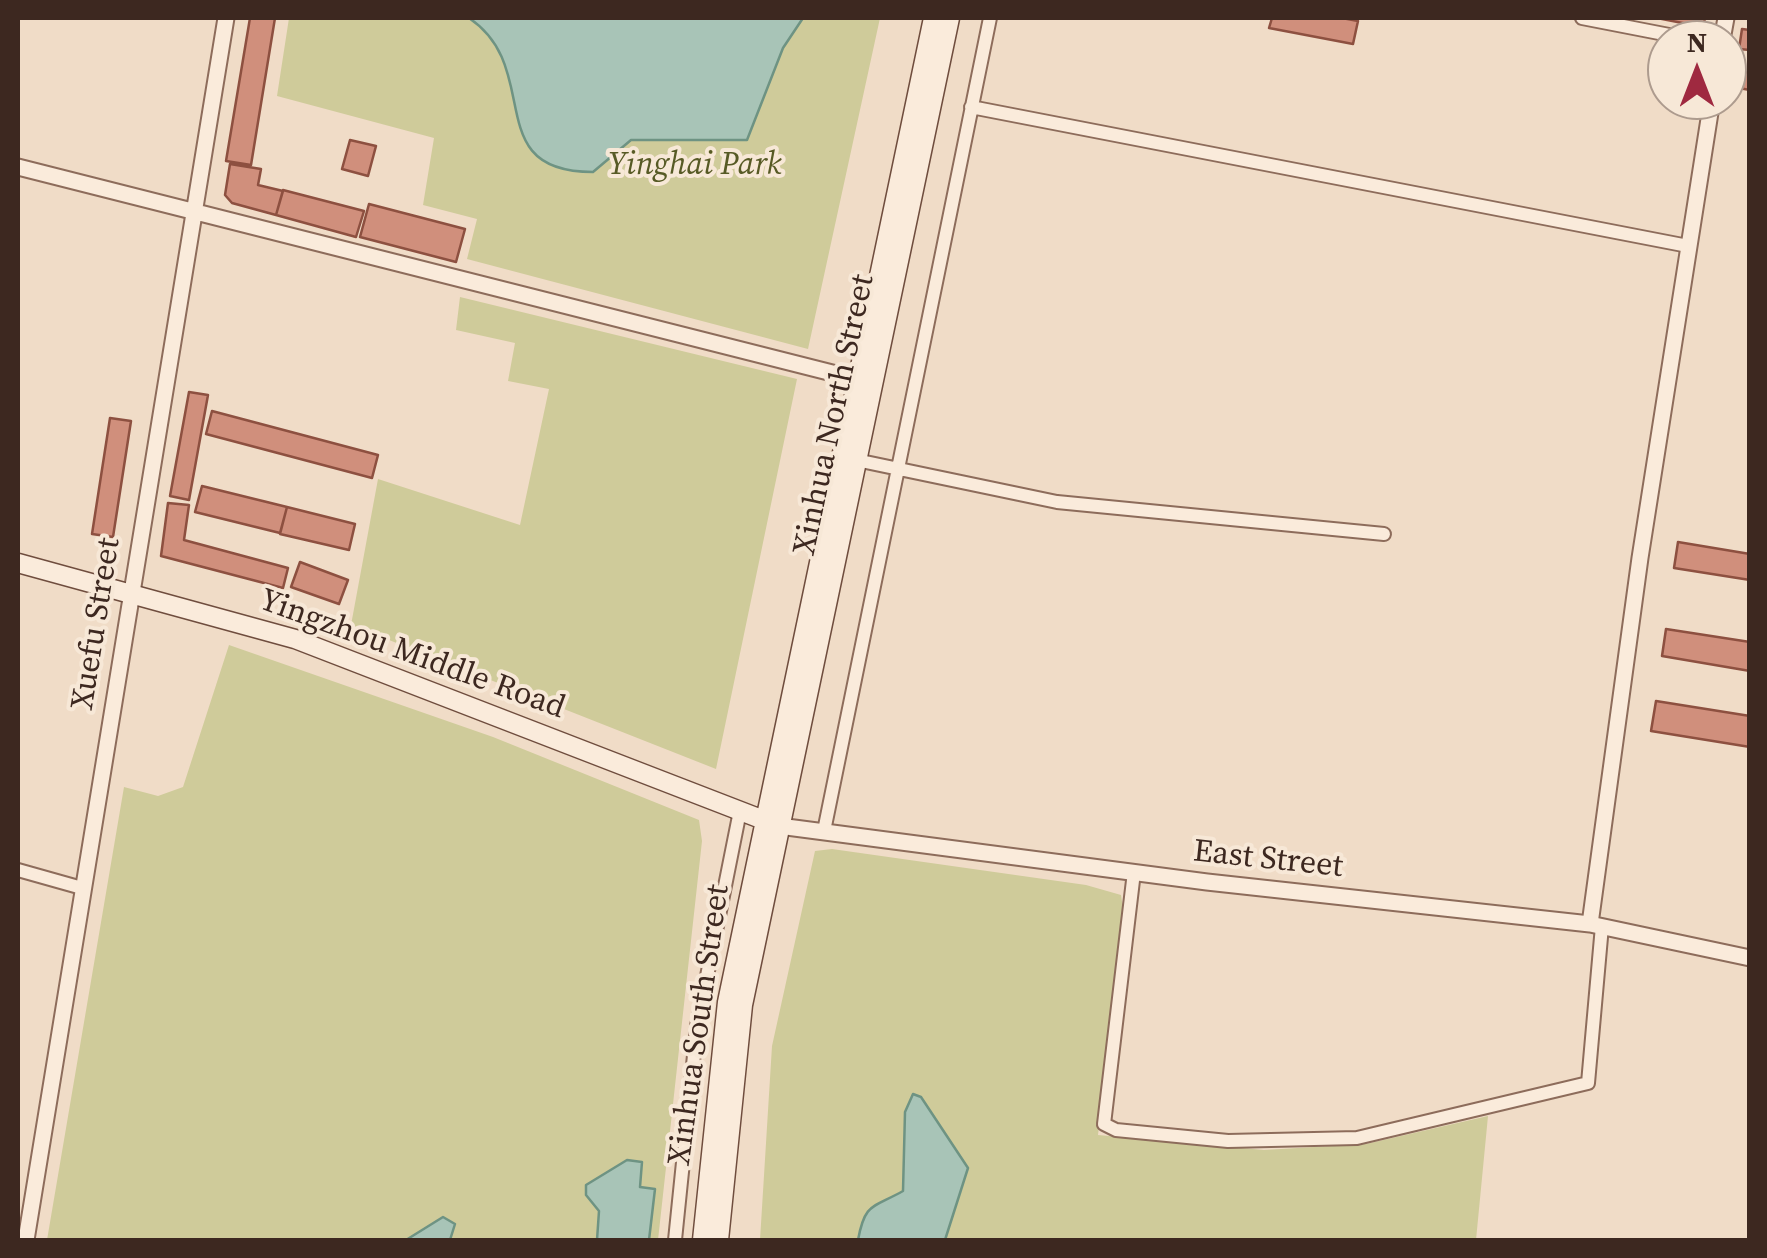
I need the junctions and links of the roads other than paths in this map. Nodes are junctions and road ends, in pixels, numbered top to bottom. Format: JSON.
{"nodes":[{"id":1,"x":226,"y":18,"type":"edge"},
{"id":2,"x":933,"y":18,"type":"edge"},
{"id":3,"x":950,"y":18,"type":"edge"},
{"id":4,"x":990,"y":18,"type":"edge"},
{"id":5,"x":1582,"y":18,"type":"edge"},
{"id":6,"x":1647,"y":31,"type":"edge"},
{"id":7,"x":972,"y":108,"type":"junction"},
{"id":8,"x":1709,"y":120,"type":"edge"},
{"id":9,"x":18,"y":167,"type":"edge"},
{"id":10,"x":194,"y":212,"type":"junction"},
{"id":11,"x":1688,"y":246,"type":"junction"},
{"id":12,"x":856,"y":379,"type":"junction"},
{"id":13,"x":856,"y":460,"type":"junction"},
{"id":14,"x":898,"y":469,"type":"junction"},
{"id":15,"x":1384,"y":534,"type":"dead end"},
{"id":16,"x":18,"y":563,"type":"edge"},
{"id":17,"x":130,"y":593,"type":"junction"},
{"id":18,"x":740,"y":811,"type":"junction"},
{"id":19,"x":771,"y":823,"type":"junction"},
{"id":20,"x":824,"y":831,"type":"junction"},
{"id":21,"x":18,"y":870,"type":"edge"},
{"id":22,"x":1134,"y":872,"type":"junction"},
{"id":23,"x":82,"y":888,"type":"junction"},
{"id":24,"x":1596,"y":925,"type":"junction"},
{"id":25,"x":1750,"y":958,"type":"edge"},
{"id":26,"x":26,"y":1240,"type":"edge"},
{"id":27,"x":675,"y":1240,"type":"edge"},
{"id":28,"x":702,"y":1240,"type":"edge"},
{"id":29,"x":718,"y":1240,"type":"edge"}],
"edges":[{"from":1,"to":10,"type":"street","name":"Xuefu Street"},
{"from":2,"to":12,"type":"main road","name":"Xinhua North Street"},
{"from":3,"to":13,"type":"main road","name":"Xinhua North Street"},
{"from":4,"to":7,"type":"street"},
{"from":5,"to":6,"type":"street"},
{"from":7,"to":11,"type":"street"},
{"from":7,"to":14,"type":"street"},
{"from":8,"to":11,"type":"street"},
{"from":9,"to":10,"type":"street"},
{"from":10,"to":12,"type":"street"},
{"from":10,"to":17,"type":"street","name":"Xuefu Street"},
{"from":11,"to":24,"type":"street"},
{"from":12,"to":19,"type":"main road","name":"Xinhua North Street"},
{"from":13,"to":14,"type":"street"},
{"from":13,"to":19,"type":"main road","name":"Xinhua North Street"},
{"from":14,"to":15,"type":"street"},
{"from":14,"to":20,"type":"street"},
{"from":16,"to":17,"type":"main road","name":"Yingzhou Middle Road"},
{"from":17,"to":18,"type":"main road","name":"Yingzhou Middle Road"},
{"from":17,"to":23,"type":"street","name":"Xuefu Street"},
{"from":18,"to":19,"type":"main road","name":"Yingzhou Middle Road"},
{"from":18,"to":27,"type":"street"},
{"from":19,"to":20,"type":"street","name":"East Street"},
{"from":19,"to":28,"type":"main road","name":"Xinhua South Street"},
{"from":19,"to":29,"type":"main road","name":"Xinhua South Street"},
{"from":20,"to":22,"type":"street","name":"East Street"},
{"from":21,"to":23,"type":"street"},
{"from":22,"to":24,"type":"street","name":"East Street"},
{"from":22,"to":24,"type":"street"},
{"from":23,"to":26,"type":"street","name":"Xuefu Street"},
{"from":24,"to":25,"type":"street","name":"East Street"}]}
